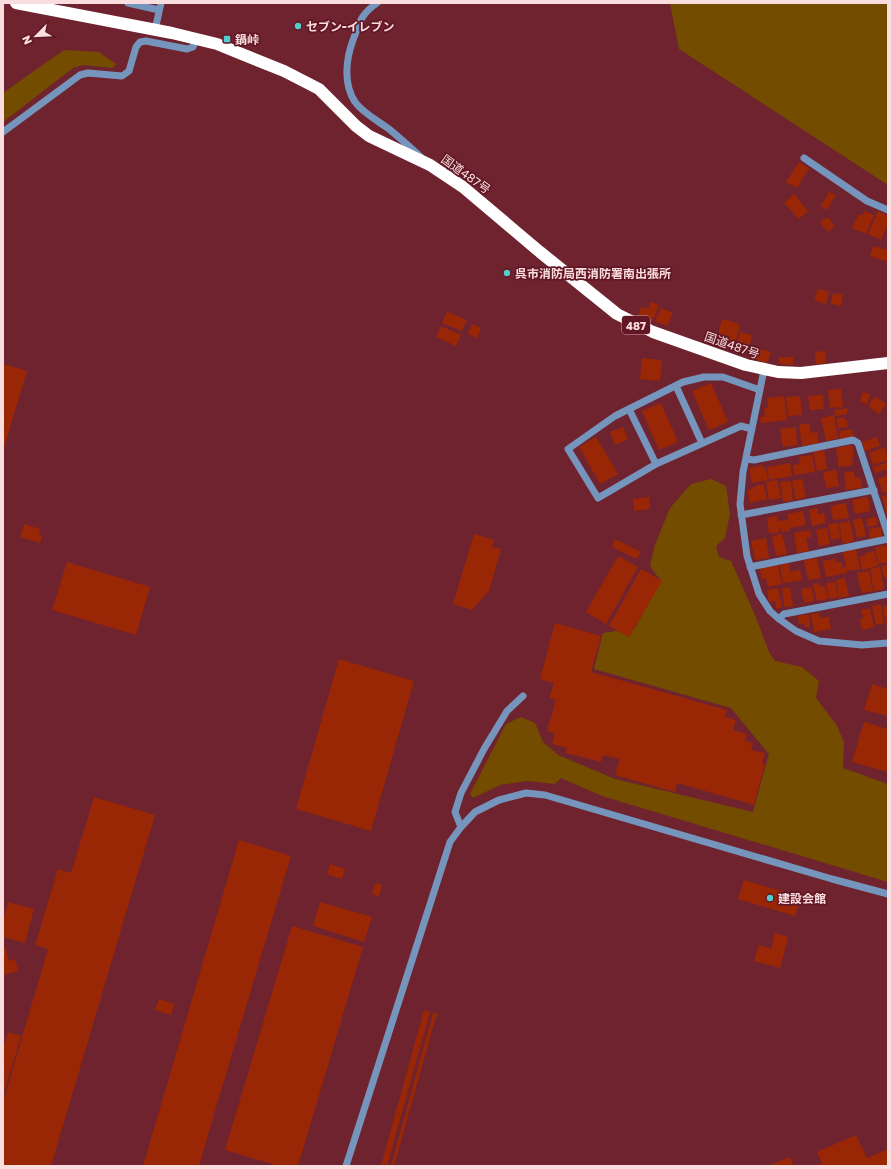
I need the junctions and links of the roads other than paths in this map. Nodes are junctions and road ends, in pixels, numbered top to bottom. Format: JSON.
{"nodes":[{"id":1,"x":16,"y":3,"type":"edge"},
{"id":2,"x":128,"y":3,"type":"edge"},
{"id":3,"x":377,"y":3,"type":"edge"},
{"id":4,"x":160,"y":7,"type":"edge"},
{"id":5,"x":155,"y":30,"type":"junction"},
{"id":6,"x":196,"y":39,"type":"junction"},
{"id":7,"x":3,"y":132,"type":"edge"},
{"id":8,"x":804,"y":158,"type":"dead end"},
{"id":9,"x":430,"y":165,"type":"junction"},
{"id":10,"x":888,"y":210,"type":"edge"},
{"id":11,"x":888,"y":357,"type":"edge"},
{"id":12,"x":888,"y":363,"type":"edge"},
{"id":13,"x":867,"y":365,"type":"junction"},
{"id":14,"x":764,"y":370,"type":"junction"},
{"id":15,"x":676,"y":386,"type":"junction"},
{"id":16,"x":760,"y":390,"type":"junction"},
{"id":17,"x":629,"y":409,"type":"junction"},
{"id":18,"x":752,"y":429,"type":"junction"},
{"id":19,"x":702,"y":444,"type":"junction"},
{"id":20,"x":746,"y":459,"type":"junction"},
{"id":21,"x":656,"y":464,"type":"junction"},
{"id":22,"x":874,"y":490,"type":"junction"},
{"id":23,"x":741,"y":516,"type":"junction"},
{"id":24,"x":888,"y":535,"type":"edge"},
{"id":25,"x":888,"y":539,"type":"edge"},
{"id":26,"x":750,"y":567,"type":"junction"},
{"id":27,"x":888,"y":594,"type":"edge"},
{"id":28,"x":779,"y":619,"type":"junction"},
{"id":29,"x":888,"y":643,"type":"edge"},
{"id":30,"x":523,"y":696,"type":"dead end"},
{"id":31,"x":460,"y":826,"type":"junction"},
{"id":32,"x":888,"y":894,"type":"edge"},
{"id":33,"x":346,"y":1166,"type":"edge"}],
"edges":[{"from":1,"to":5,"type":"highway","name":"国道487号","number":"487"},
{"from":2,"to":4,"type":"street"},
{"from":3,"to":9,"type":"street"},
{"from":4,"to":5,"type":"street"},
{"from":5,"to":6,"type":"highway","name":"国道487号","number":"487"},
{"from":6,"to":7,"type":"street"},
{"from":6,"to":9,"type":"highway","name":"国道487号","number":"487"},
{"from":8,"to":10,"type":"street"},
{"from":9,"to":14,"type":"highway","name":"国道487号","number":"487"},
{"from":11,"to":13,"type":"street"},
{"from":12,"to":13,"type":"highway","name":"国道487号","number":"487"},
{"from":13,"to":14,"type":"highway","name":"国道487号","number":"487"},
{"from":14,"to":16,"type":"street"},
{"from":15,"to":16,"type":"street"},
{"from":15,"to":17,"type":"street"},
{"from":15,"to":19,"type":"street"},
{"from":16,"to":18,"type":"street"},
{"from":17,"to":21,"type":"street"},
{"from":17,"to":21,"type":"street"},
{"from":18,"to":19,"type":"street"},
{"from":18,"to":20,"type":"street"},
{"from":19,"to":21,"type":"street"},
{"from":20,"to":22,"type":"street"},
{"from":20,"to":23,"type":"street"},
{"from":22,"to":23,"type":"street"},
{"from":22,"to":24,"type":"street"},
{"from":23,"to":26,"type":"street"},
{"from":25,"to":26,"type":"street"},
{"from":26,"to":28,"type":"street"},
{"from":27,"to":28,"type":"street"},
{"from":28,"to":29,"type":"street"},
{"from":30,"to":31,"type":"street"},
{"from":31,"to":32,"type":"street"},
{"from":31,"to":33,"type":"street"}]}
